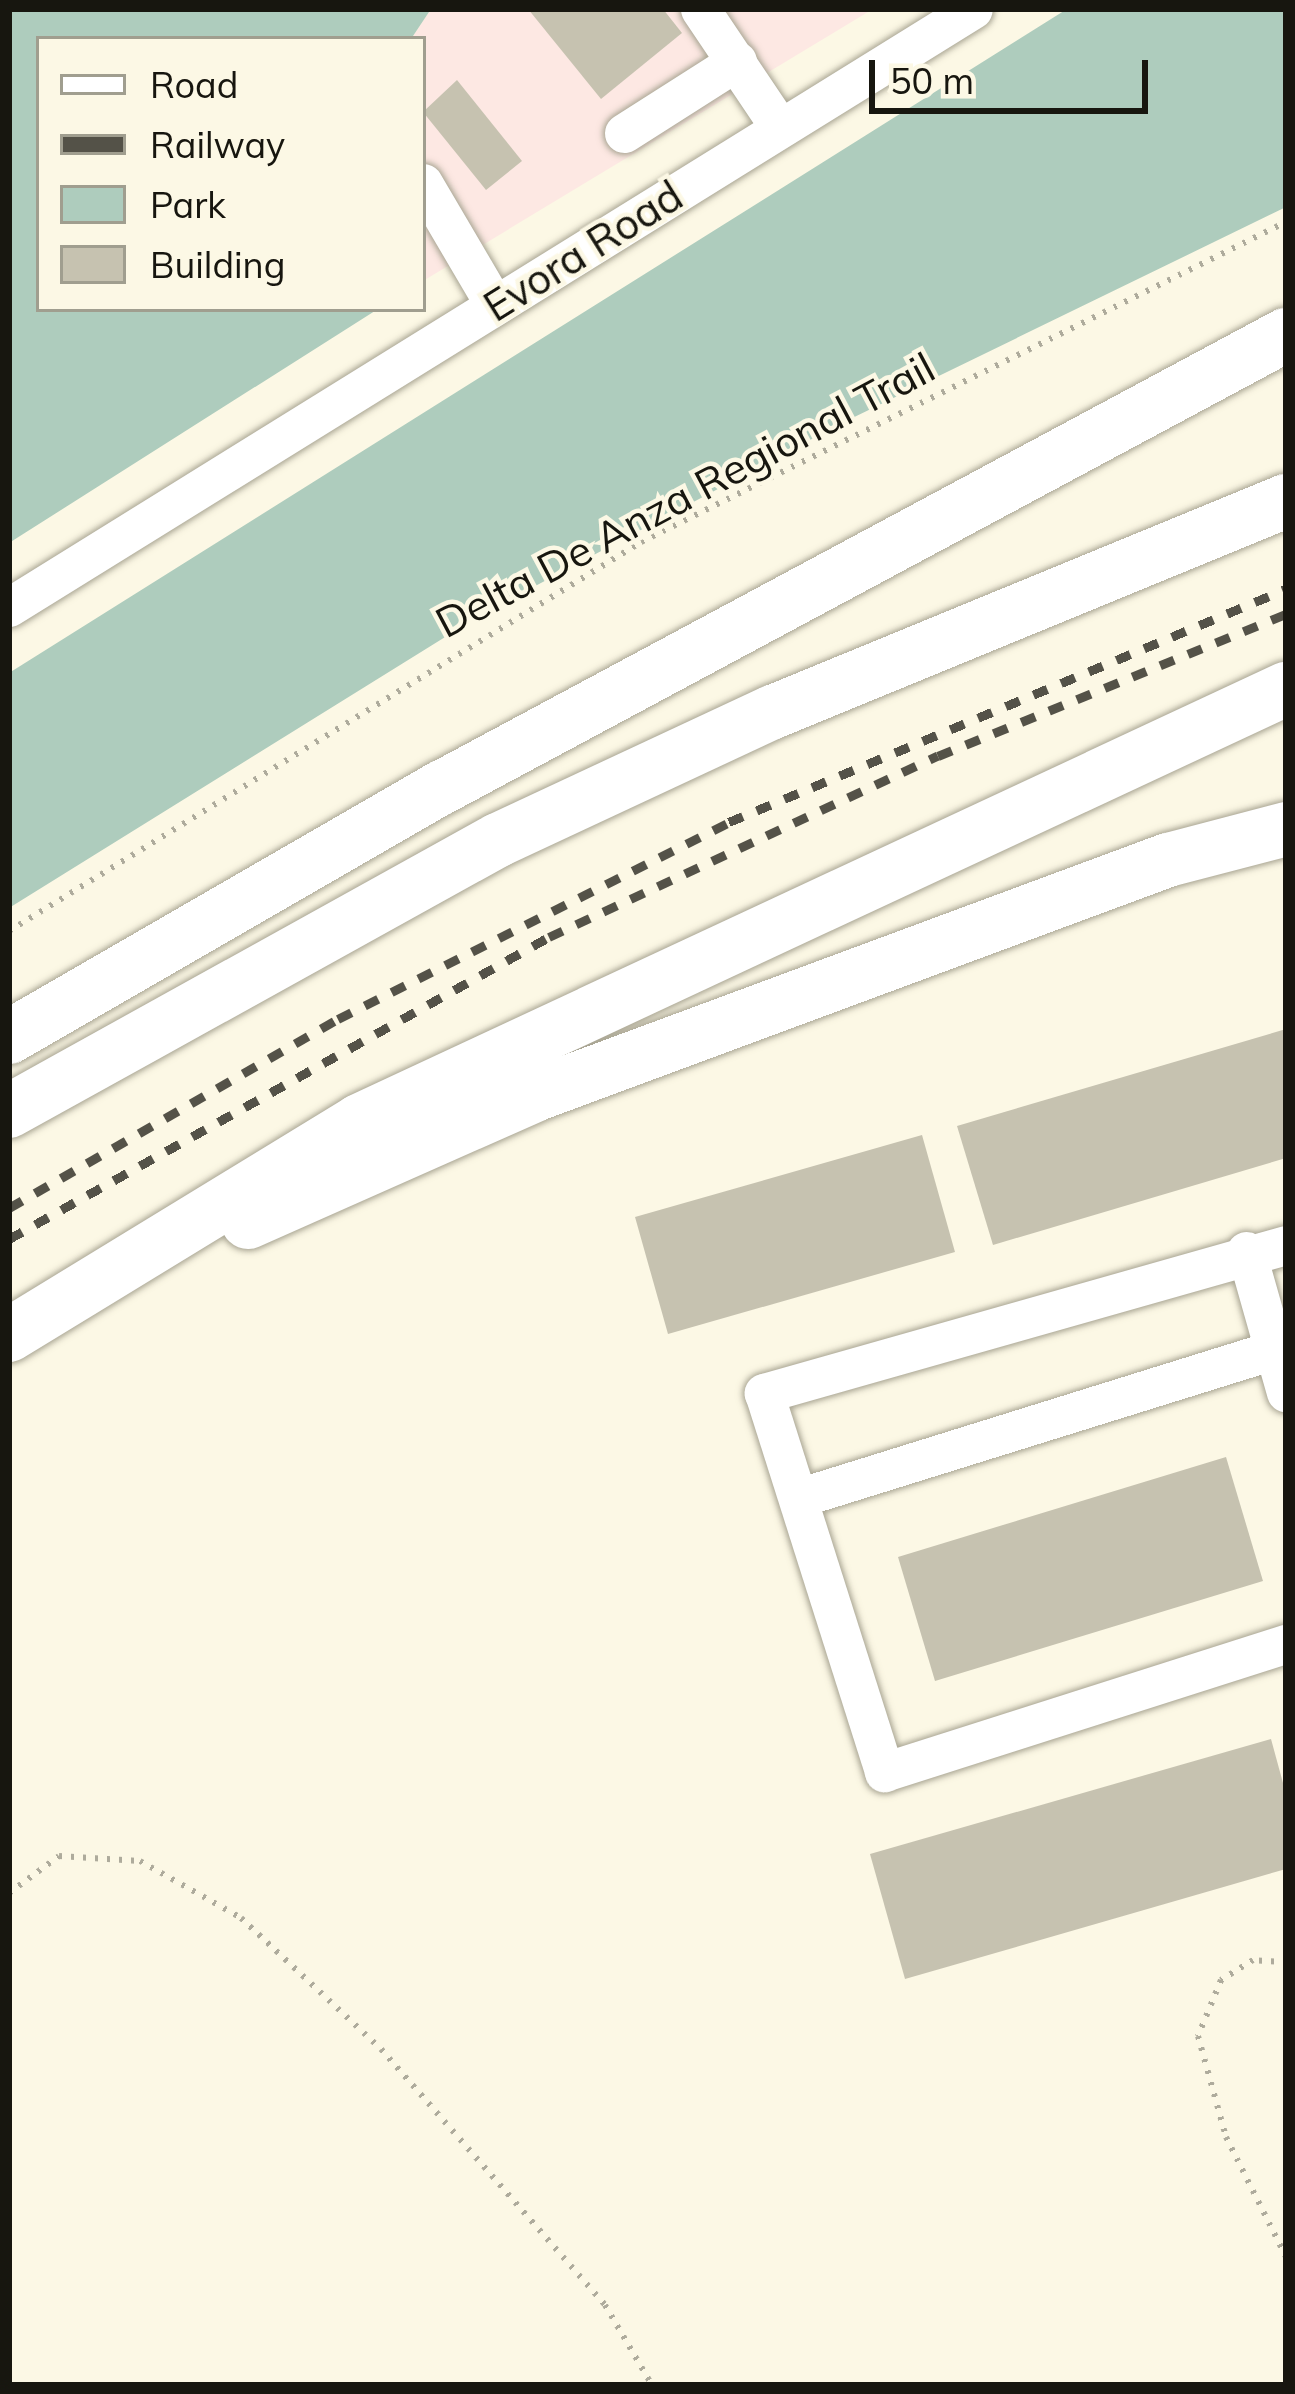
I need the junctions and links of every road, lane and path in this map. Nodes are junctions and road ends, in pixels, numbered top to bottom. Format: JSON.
{"nodes":[{"id":1,"x":700,"y":9,"type":"edge"},
{"id":2,"x":973,"y":9,"type":"edge"},
{"id":3,"x":737,"y":61,"type":"junction"},
{"id":4,"x":781,"y":128,"type":"junction"},
{"id":5,"x":624,"y":133,"type":"dead end"},
{"id":6,"x":426,"y":188,"type":"edge"},
{"id":7,"x":1286,"y":222,"type":"edge"},
{"id":8,"x":494,"y":304,"type":"junction"},
{"id":9,"x":1286,"y":335,"type":"edge"},
{"id":10,"x":1286,"y":501,"type":"edge"},
{"id":11,"x":9,"y":607,"type":"edge"},
{"id":12,"x":1286,"y":689,"type":"edge"},
{"id":13,"x":1286,"y":829,"type":"edge"},
{"id":14,"x":9,"y":931,"type":"edge"},
{"id":15,"x":9,"y":1036,"type":"edge"},
{"id":16,"x":9,"y":1111,"type":"edge"},
{"id":17,"x":1286,"y":1245,"type":"edge"},
{"id":18,"x":1246,"y":1251,"type":"junction"},
{"id":19,"x":18,"y":1329,"type":"edge"},
{"id":20,"x":1273,"y":1350,"type":"junction"},
{"id":21,"x":1286,"y":1392,"type":"edge"},
{"id":22,"x":798,"y":1498,"type":"junction"},
{"id":23,"x":1286,"y":1644,"type":"edge"},
{"id":24,"x":9,"y":1893,"type":"edge"},
{"id":25,"x":1286,"y":1962,"type":"edge"},
{"id":26,"x":1286,"y":2257,"type":"edge"},
{"id":27,"x":652,"y":2385,"type":"edge"}],
"edges":[{"from":1,"to":3,"type":"street"},
{"from":2,"to":4,"type":"street","name":"Evora Road"},
{"from":3,"to":4,"type":"street"},
{"from":3,"to":5,"type":"street"},
{"from":4,"to":8,"type":"street","name":"Evora Road"},
{"from":6,"to":8,"type":"street"},
{"from":7,"to":14,"type":"path","name":"Delta De Anza Regional Trail"},
{"from":8,"to":11,"type":"street","name":"Evora Road"},
{"from":9,"to":15,"type":"highway"},
{"from":10,"to":16,"type":"highway"},
{"from":12,"to":19,"type":"highway"},
{"from":13,"to":19,"type":"highway"},
{"from":17,"to":18,"type":"street"},
{"from":18,"to":20,"type":"street"},
{"from":18,"to":22,"type":"street"},
{"from":20,"to":21,"type":"street"},
{"from":20,"to":22,"type":"street"},
{"from":22,"to":23,"type":"street"},
{"from":24,"to":27,"type":"path"},
{"from":25,"to":26,"type":"path"}]}
